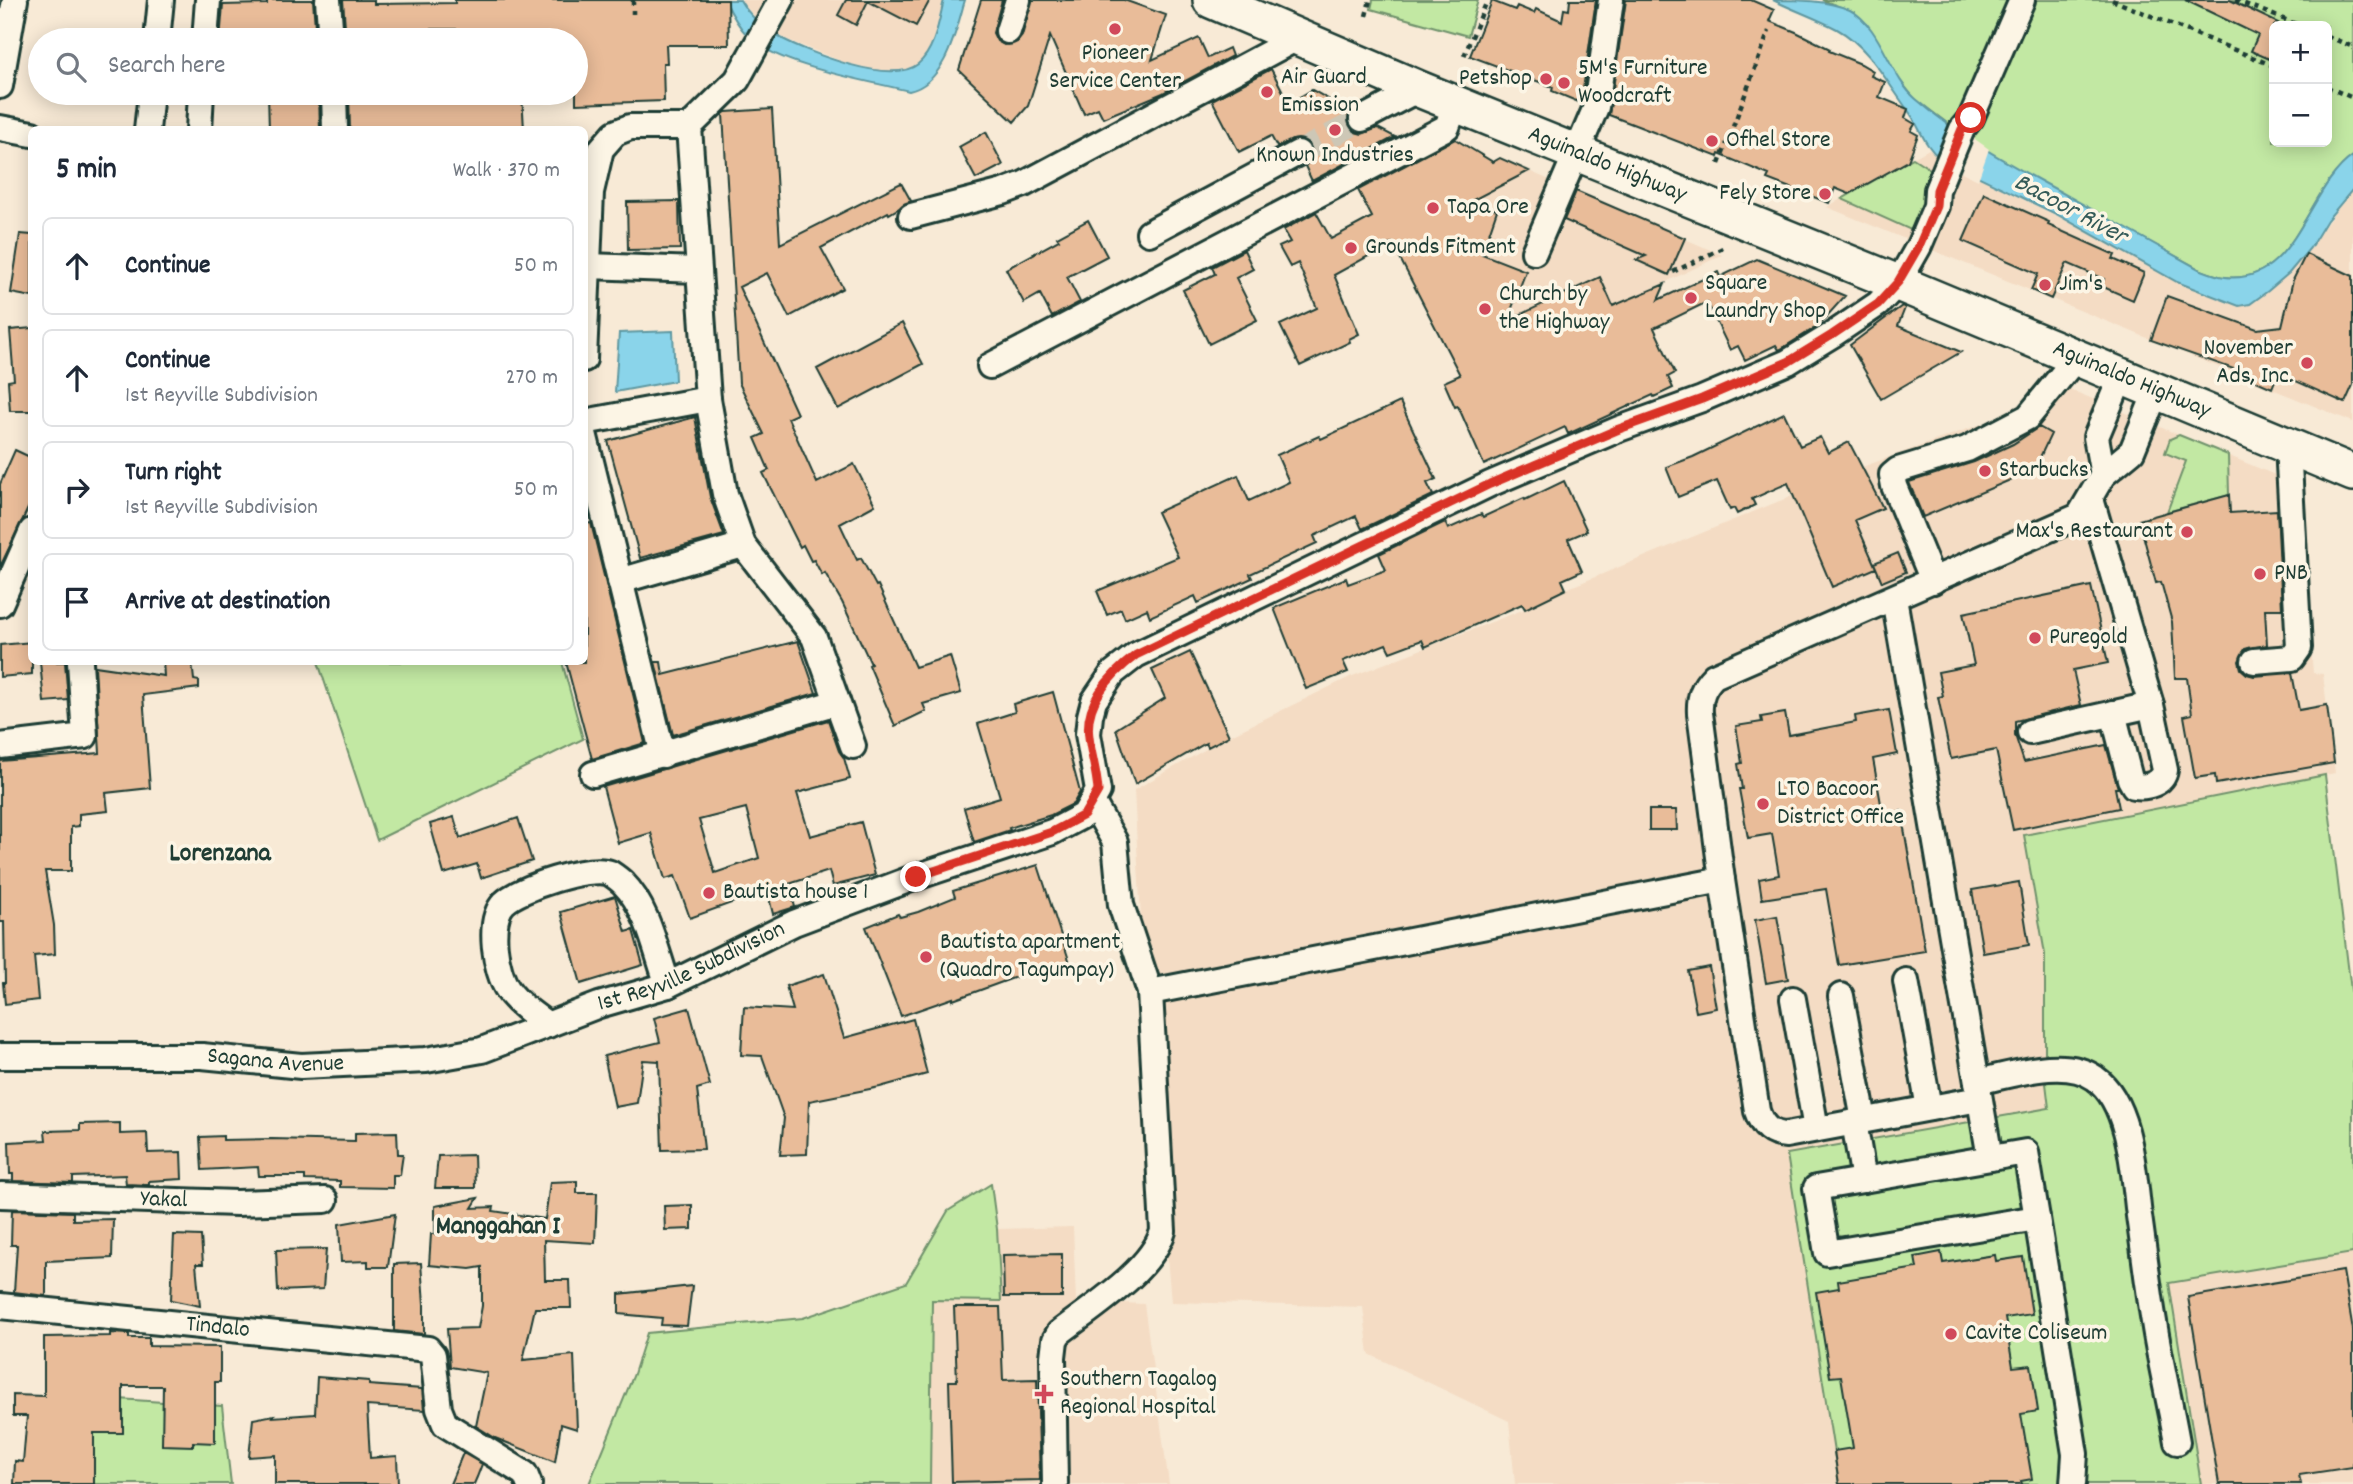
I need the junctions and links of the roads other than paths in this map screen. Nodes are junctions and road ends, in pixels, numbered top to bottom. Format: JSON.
{"nodes":[{"id":1,"x":15,"y":0,"type":"edge"},
{"id":2,"x":161,"y":0,"type":"edge"},
{"id":3,"x":208,"y":0,"type":"edge"},
{"id":4,"x":328,"y":0,"type":"edge"},
{"id":5,"x":1018,"y":0,"type":"edge"},
{"id":6,"x":1211,"y":0,"type":"edge"},
{"id":7,"x":1611,"y":0,"type":"edge"},
{"id":8,"x":2022,"y":0,"type":"edge"},
{"id":9,"x":776,"y":9,"type":"edge"},
{"id":10,"x":158,"y":28,"type":"edge"},
{"id":11,"x":206,"y":28,"type":"edge"},
{"id":12,"x":330,"y":28,"type":"edge"},
{"id":13,"x":1008,"y":31,"type":"dead end"},
{"id":14,"x":1299,"y":37,"type":"junction"},
{"id":15,"x":0,"y":86,"type":"edge"},
{"id":16,"x":1419,"y":89,"type":"junction"},
{"id":17,"x":1456,"y":103,"type":"junction"},
{"id":18,"x":149,"y":105,"type":"edge"},
{"id":19,"x":200,"y":105,"type":"edge"},
{"id":20,"x":334,"y":105,"type":"edge"},
{"id":21,"x":1362,"y":119,"type":"tunnel mouth"},
{"id":22,"x":147,"y":126,"type":"edge"},
{"id":23,"x":199,"y":126,"type":"edge"},
{"id":24,"x":335,"y":126,"type":"edge"},
{"id":25,"x":689,"y":127,"type":"junction"},
{"id":26,"x":0,"y":128,"type":"edge"},
{"id":27,"x":28,"y":133,"type":"edge"},
{"id":28,"x":1577,"y":151,"type":"junction"},
{"id":29,"x":1298,"y":153,"type":"tunnel mouth"},
{"id":30,"x":911,"y":216,"type":"dead end"},
{"id":31,"x":1149,"y":233,"type":"dead end"},
{"id":32,"x":1534,"y":252,"type":"dead end"},
{"id":33,"x":588,"y":266,"type":"joint"},
{"id":34,"x":698,"y":270,"type":"junction"},
{"id":35,"x":1898,"y":282,"type":"junction"},
{"id":36,"x":2076,"y":358,"type":"junction"},
{"id":37,"x":990,"y":366,"type":"dead end"},
{"id":38,"x":2121,"y":377,"type":"junction"},
{"id":39,"x":2156,"y":392,"type":"junction"},
{"id":40,"x":708,"y":398,"type":"junction"},
{"id":41,"x":588,"y":421,"type":"edge"},
{"id":42,"x":2288,"y":446,"type":"junction"},
{"id":43,"x":588,"y":449,"type":"edge"},
{"id":44,"x":2353,"y":473,"type":"edge"},
{"id":45,"x":2104,"y":475,"type":"junction"},
{"id":46,"x":2091,"y":499,"type":"junction"},
{"id":47,"x":28,"y":540,"type":"edge"},
{"id":48,"x":743,"y":545,"type":"junction"},
{"id":49,"x":620,"y":581,"type":"junction"},
{"id":50,"x":1933,"y":581,"type":"junction"},
{"id":51,"x":1894,"y":598,"type":"junction"},
{"id":52,"x":0,"y":604,"type":"edge"},
{"id":53,"x":2254,"y":661,"type":"dead end"},
{"id":54,"x":80,"y":665,"type":"edge"},
{"id":55,"x":837,"y":702,"type":"junction"},
{"id":56,"x":2151,"y":705,"type":"junction"},
{"id":57,"x":2113,"y":713,"type":"junction"},
{"id":58,"x":2030,"y":732,"type":"dead end"},
{"id":59,"x":0,"y":746,"type":"edge"},
{"id":60,"x":853,"y":746,"type":"dead end"},
{"id":61,"x":663,"y":755,"type":"junction"},
{"id":62,"x":593,"y":774,"type":"dead end"},
{"id":63,"x":1093,"y":803,"type":"junction"},
{"id":64,"x":1722,"y":880,"type":"junction"},
{"id":65,"x":1906,"y":981,"type":"dead end"},
{"id":66,"x":668,"y":985,"type":"junction"},
{"id":67,"x":1150,"y":992,"type":"junction"},
{"id":68,"x":1841,"y":996,"type":"dead end"},
{"id":69,"x":1793,"y":999,"type":"dead end"},
{"id":70,"x":548,"y":1025,"type":"junction"},
{"id":71,"x":0,"y":1056,"type":"edge"},
{"id":72,"x":1978,"y":1090,"type":"junction"},
{"id":73,"x":1929,"y":1108,"type":"junction"},
{"id":74,"x":1859,"y":1121,"type":"junction"},
{"id":75,"x":1816,"y":1129,"type":"junction"},
{"id":76,"x":1990,"y":1158,"type":"junction"},
{"id":77,"x":1864,"y":1180,"type":"junction"},
{"id":78,"x":0,"y":1196,"type":"edge"},
{"id":79,"x":325,"y":1200,"type":"dead end"},
{"id":80,"x":2037,"y":1218,"type":"junction"},
{"id":81,"x":0,"y":1306,"type":"edge"},
{"id":82,"x":2177,"y":1442,"type":"dead end"},
{"id":83,"x":528,"y":1484,"type":"edge"},
{"id":84,"x":1055,"y":1484,"type":"edge"},
{"id":85,"x":2073,"y":1484,"type":"edge"}],
"edges":[{"from":1,"to":15,"type":"street"},
{"from":2,"to":10,"type":"street"},
{"from":3,"to":11,"type":"street"},
{"from":4,"to":12,"type":"street"},
{"from":5,"to":13,"type":"street"},
{"from":6,"to":14,"type":"highway","name":"Aguinaldo Highway"},
{"from":7,"to":28,"type":"street"},
{"from":8,"to":35,"type":"street"},
{"from":9,"to":25,"type":"street"},
{"from":14,"to":16,"type":"highway","name":"Aguinaldo Highway"},
{"from":14,"to":30,"type":"street"},
{"from":16,"to":17,"type":"highway","name":"Aguinaldo Highway"},
{"from":16,"to":21,"type":"street"},
{"from":17,"to":28,"type":"highway","name":"Aguinaldo Highway"},
{"from":17,"to":37,"type":"street"},
{"from":18,"to":22,"type":"street"},
{"from":19,"to":23,"type":"street"},
{"from":20,"to":24,"type":"street"},
{"from":25,"to":33,"type":"street"},
{"from":25,"to":34,"type":"street"},
{"from":26,"to":27,"type":"street"},
{"from":28,"to":32,"type":"street"},
{"from":28,"to":35,"type":"highway","name":"Aguinaldo Highway"},
{"from":29,"to":31,"type":"street"},
{"from":33,"to":34,"type":"street"},
{"from":34,"to":40,"type":"street"},
{"from":35,"to":36,"type":"highway","name":"Aguinaldo Highway"},
{"from":35,"to":63,"type":"street"},
{"from":36,"to":38,"type":"highway","name":"Aguinaldo Highway"},
{"from":36,"to":50,"type":"street"},
{"from":38,"to":39,"type":"highway","name":"Aguinaldo Highway"},
{"from":38,"to":45,"type":"street"},
{"from":39,"to":42,"type":"highway","name":"Aguinaldo Highway"},
{"from":39,"to":45,"type":"street"},
{"from":40,"to":41,"type":"street"},
{"from":40,"to":48,"type":"street"},
{"from":42,"to":44,"type":"highway","name":"Aguinaldo Highway"},
{"from":42,"to":53,"type":"street"},
{"from":43,"to":49,"type":"street"},
{"from":45,"to":46,"type":"street"},
{"from":46,"to":50,"type":"street"},
{"from":46,"to":56,"type":"street"},
{"from":47,"to":52,"type":"street"},
{"from":48,"to":49,"type":"street"},
{"from":48,"to":55,"type":"street"},
{"from":49,"to":61,"type":"street"},
{"from":50,"to":51,"type":"street"},
{"from":51,"to":64,"type":"street"},
{"from":51,"to":72,"type":"street"},
{"from":54,"to":59,"type":"street"},
{"from":55,"to":60,"type":"street"},
{"from":55,"to":61,"type":"street"},
{"from":56,"to":57,"type":"street"},
{"from":56,"to":57,"type":"street"},
{"from":57,"to":58,"type":"street"},
{"from":61,"to":62,"type":"street"},
{"from":63,"to":66,"type":"street","name":"1st Reyville Subdivision"},
{"from":63,"to":67,"type":"street"},
{"from":64,"to":67,"type":"street"},
{"from":64,"to":75,"type":"street"},
{"from":65,"to":73,"type":"street"},
{"from":66,"to":70,"type":"street","name":"1st Reyville Subdivision"},
{"from":66,"to":70,"type":"street"},
{"from":67,"to":84,"type":"street"},
{"from":68,"to":74,"type":"street"},
{"from":69,"to":75,"type":"street"},
{"from":70,"to":71,"type":"street","name":"Sagana Avenue"},
{"from":72,"to":73,"type":"street"},
{"from":72,"to":76,"type":"street"},
{"from":72,"to":82,"type":"street"},
{"from":73,"to":74,"type":"street"},
{"from":74,"to":75,"type":"street"},
{"from":74,"to":77,"type":"street"},
{"from":76,"to":77,"type":"street"},
{"from":76,"to":80,"type":"street"},
{"from":77,"to":80,"type":"street"},
{"from":78,"to":79,"type":"street","name":"Yakal"},
{"from":80,"to":85,"type":"street"},
{"from":81,"to":83,"type":"street","name":"Tindalo"}]}
